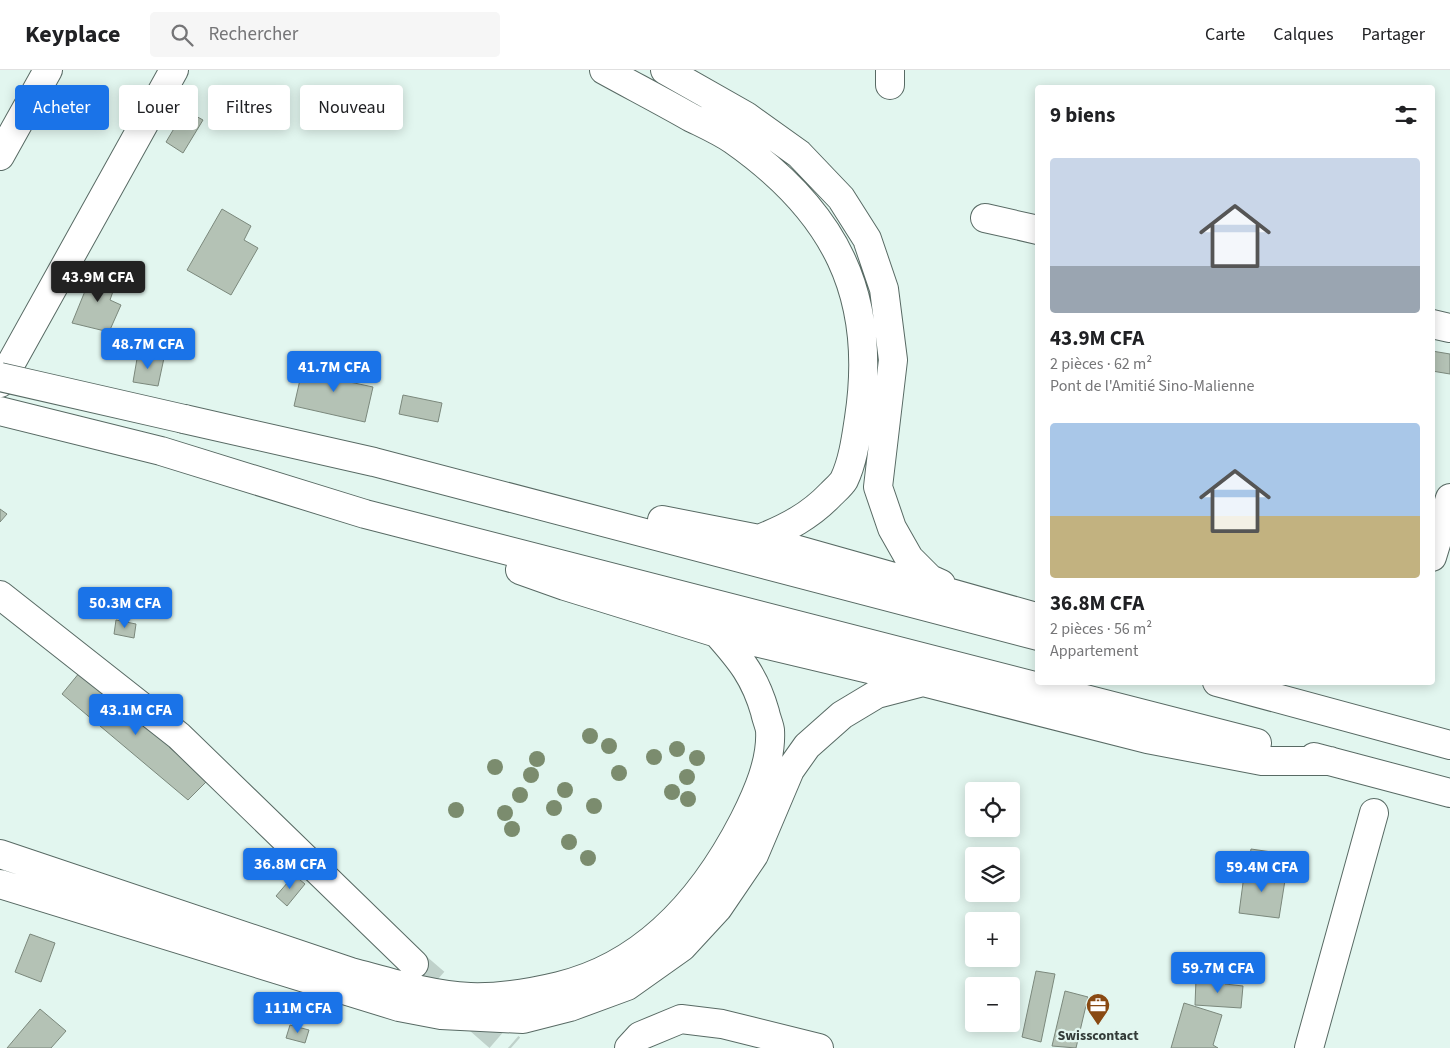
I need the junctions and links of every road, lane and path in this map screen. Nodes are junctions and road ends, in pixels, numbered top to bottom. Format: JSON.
{"nodes":[{"id":1,"x":48,"y":70,"type":"edge"},
{"id":2,"x":174,"y":70,"type":"edge"},
{"id":3,"x":604,"y":70,"type":"edge"},
{"id":4,"x":665,"y":70,"type":"edge"},
{"id":5,"x":0,"y":156,"type":"edge"},
{"id":6,"x":985,"y":218,"type":"dead end"},
{"id":7,"x":1035,"y":229,"type":"edge"},
{"id":8,"x":1435,"y":325,"type":"edge"},
{"id":9,"x":1450,"y":328,"type":"edge"},
{"id":10,"x":0,"y":377,"type":"edge"},
{"id":11,"x":0,"y":383,"type":"edge"},
{"id":12,"x":0,"y":411,"type":"edge"},
{"id":13,"x":374,"y":462,"type":"junction"},
{"id":14,"x":1450,"y":498,"type":"edge"},
{"id":15,"x":365,"y":514,"type":"junction"},
{"id":16,"x":759,"y":539,"type":"junction"},
{"id":17,"x":1435,"y":548,"type":"edge"},
{"id":18,"x":962,"y":594,"type":"junction"},
{"id":19,"x":0,"y":596,"type":"edge"},
{"id":20,"x":1035,"y":616,"type":"edge"},
{"id":21,"x":717,"y":633,"type":"junction"},
{"id":22,"x":1035,"y":635,"type":"edge"},
{"id":23,"x":923,"y":682,"type":"junction"},
{"id":24,"x":1228,"y":685,"type":"edge"},
{"id":25,"x":1255,"y":685,"type":"edge"},
{"id":26,"x":1302,"y":705,"type":"junction"},
{"id":27,"x":1450,"y":745,"type":"edge"},
{"id":28,"x":1330,"y":761,"type":"junction"},
{"id":29,"x":1450,"y":793,"type":"edge"},
{"id":30,"x":1374,"y":813,"type":"dead end"},
{"id":31,"x":0,"y":854,"type":"edge"},
{"id":32,"x":0,"y":884,"type":"edge"},
{"id":33,"x":414,"y":964,"type":"tunnel mouth"},
{"id":34,"x":629,"y":1048,"type":"edge"},
{"id":35,"x":818,"y":1048,"type":"edge"},
{"id":36,"x":1309,"y":1048,"type":"edge"}],
"edges":[{"from":1,"to":5,"type":"main road"},
{"from":2,"to":11,"type":"main road"},
{"from":3,"to":16,"type":"main road"},
{"from":4,"to":18,"type":"main road"},
{"from":6,"to":7,"type":"main road"},
{"from":8,"to":9,"type":"main road"},
{"from":10,"to":13,"type":"main road","bridge":true},
{"from":12,"to":15,"type":"main road"},
{"from":13,"to":16,"type":"main road"},
{"from":13,"to":22,"type":"main road"},
{"from":14,"to":17,"type":"main road"},
{"from":15,"to":21,"type":"main road"},
{"from":15,"to":28,"type":"main road"},
{"from":16,"to":18,"type":"main road"},
{"from":18,"to":20,"type":"main road"},
{"from":19,"to":33,"type":"main road"},
{"from":21,"to":23,"type":"main road"},
{"from":21,"to":31,"type":"main road"},
{"from":23,"to":28,"type":"main road"},
{"from":23,"to":32,"type":"main road"},
{"from":24,"to":26,"type":"main road"},
{"from":25,"to":26,"type":"main road"},
{"from":26,"to":27,"type":"main road"},
{"from":28,"to":29,"type":"main road"},
{"from":30,"to":36,"type":"main road"},
{"from":34,"to":35,"type":"main road"}]}
